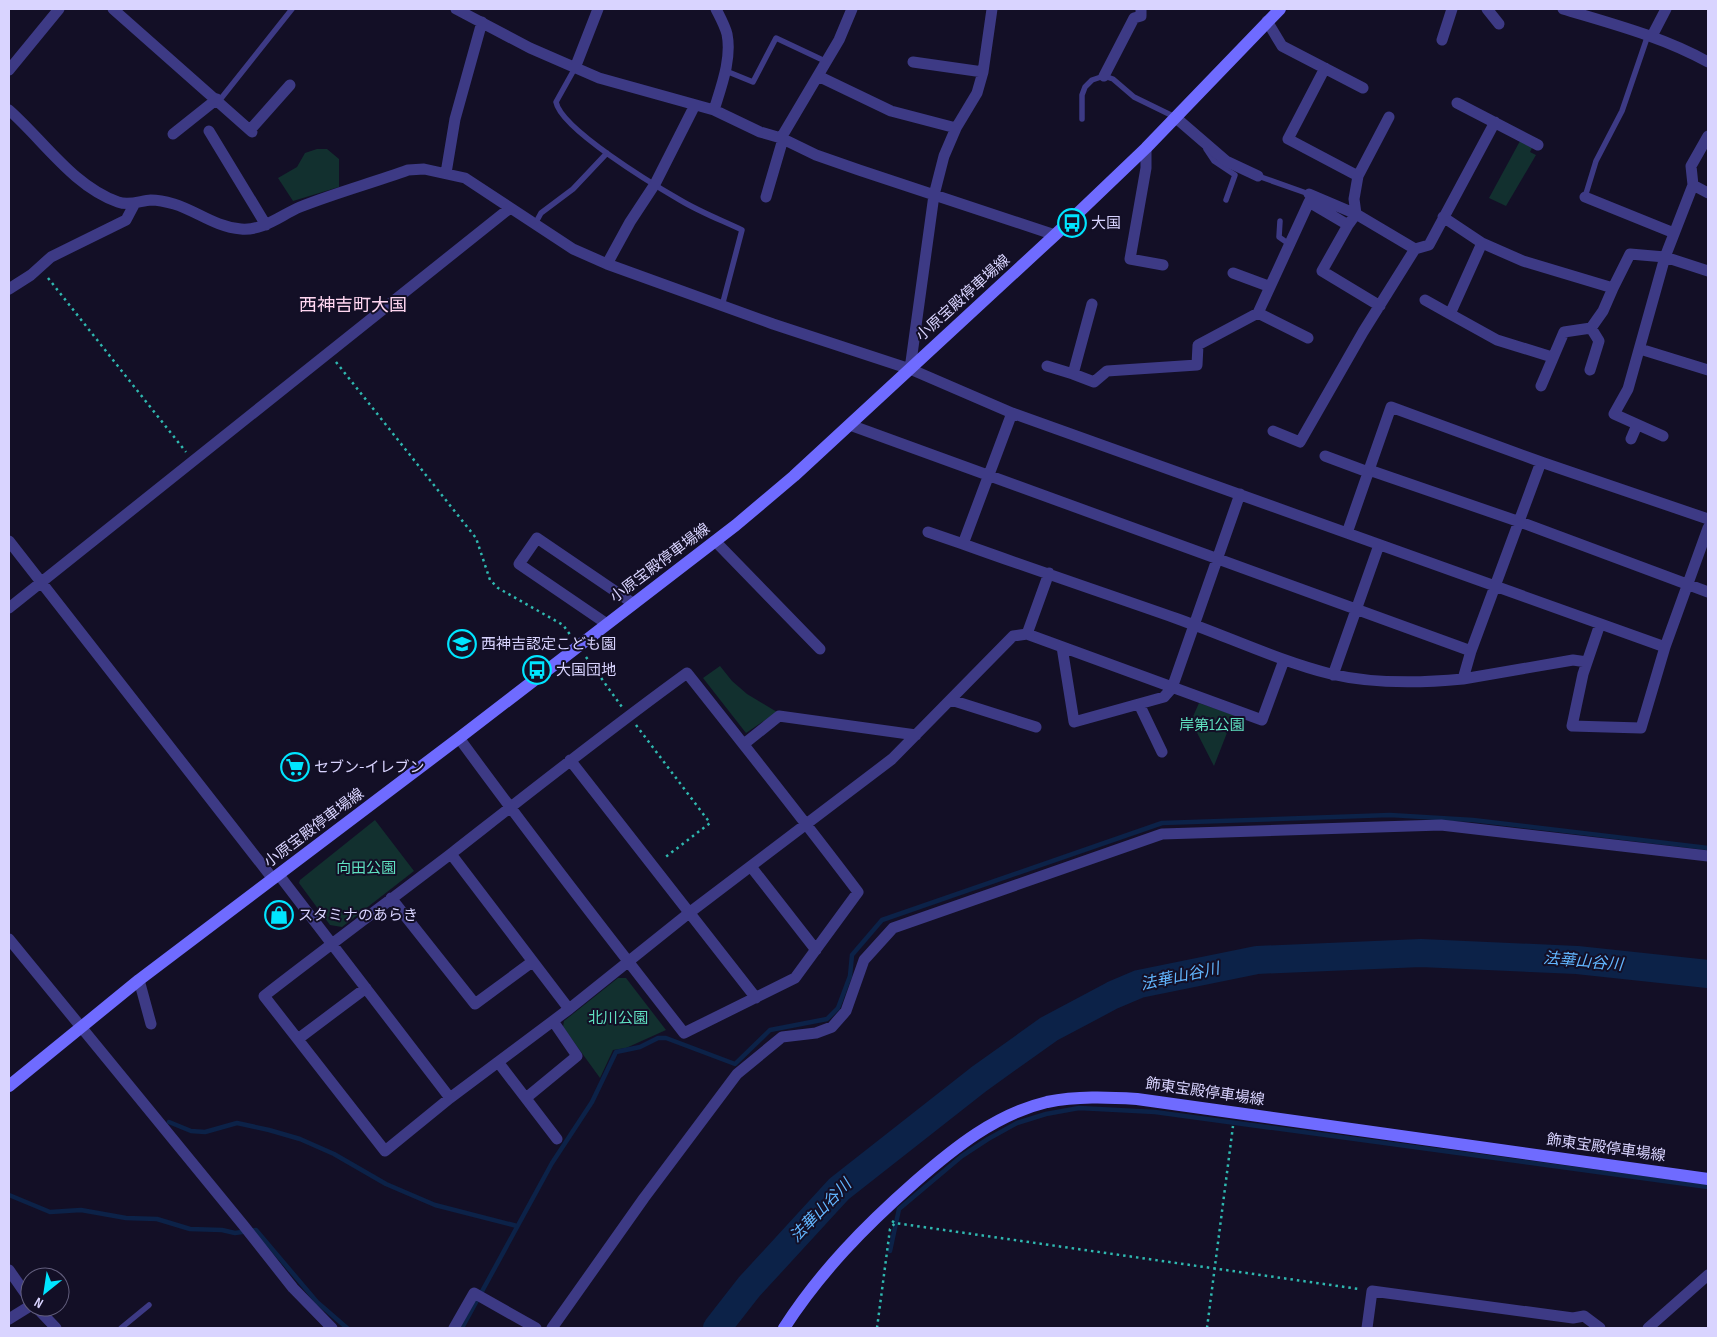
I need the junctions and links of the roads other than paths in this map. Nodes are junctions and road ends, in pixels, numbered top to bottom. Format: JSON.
{"nodes":[{"id":1,"x":59,"y":9,"type":"edge"},
{"id":2,"x":113,"y":9,"type":"edge"},
{"id":3,"x":292,"y":9,"type":"edge"},
{"id":4,"x":456,"y":9,"type":"edge"},
{"id":5,"x":481,"y":9,"type":"edge"},
{"id":6,"x":598,"y":9,"type":"edge"},
{"id":7,"x":716,"y":9,"type":"edge"},
{"id":8,"x":852,"y":9,"type":"edge"},
{"id":9,"x":992,"y":9,"type":"edge"},
{"id":10,"x":1141,"y":9,"type":"edge"},
{"id":11,"x":1280,"y":9,"type":"edge"},
{"id":12,"x":1452,"y":9,"type":"edge"},
{"id":13,"x":1487,"y":9,"type":"edge"},
{"id":14,"x":1563,"y":9,"type":"edge"},
{"id":15,"x":1666,"y":9,"type":"edge"},
{"id":16,"x":477,"y":20,"type":"junction"},
{"id":17,"x":1267,"y":21,"type":"junction"},
{"id":18,"x":1499,"y":24,"type":"dead end"},
{"id":19,"x":1650,"y":36,"type":"junction"},
{"id":20,"x":1442,"y":40,"type":"dead end"},
{"id":21,"x":826,"y":62,"type":"junction"},
{"id":22,"x":913,"y":62,"type":"dead end"},
{"id":23,"x":1708,"y":62,"type":"edge"},
{"id":24,"x":575,"y":68,"type":"junction"},
{"id":25,"x":1325,"y":68,"type":"junction"},
{"id":26,"x":9,"y":70,"type":"edge"},
{"id":27,"x":725,"y":71,"type":"junction"},
{"id":28,"x":984,"y":72,"type":"junction"},
{"id":29,"x":818,"y":76,"type":"junction"},
{"id":30,"x":1104,"y":76,"type":"junction"},
{"id":31,"x":290,"y":86,"type":"dead end"},
{"id":32,"x":1363,"y":88,"type":"dead end"},
{"id":33,"x":218,"y":100,"type":"junction"},
{"id":34,"x":1457,"y":102,"type":"dead end"},
{"id":35,"x":695,"y":105,"type":"junction"},
{"id":36,"x":9,"y":110,"type":"edge"},
{"id":37,"x":714,"y":110,"type":"junction"},
{"id":38,"x":1175,"y":117,"type":"junction"},
{"id":39,"x":1389,"y":117,"type":"dead end"},
{"id":40,"x":1082,"y":119,"type":"dead end"},
{"id":41,"x":1495,"y":122,"type":"junction"},
{"id":42,"x":956,"y":128,"type":"junction"},
{"id":43,"x":209,"y":131,"type":"dead end"},
{"id":44,"x":173,"y":134,"type":"dead end"},
{"id":45,"x":1708,"y":136,"type":"edge"},
{"id":46,"x":782,"y":138,"type":"junction"},
{"id":47,"x":1207,"y":144,"type":"junction"},
{"id":48,"x":1538,"y":145,"type":"dead end"},
{"id":49,"x":1146,"y":148,"type":"junction"},
{"id":50,"x":607,"y":153,"type":"junction"},
{"id":51,"x":446,"y":172,"type":"junction"},
{"id":52,"x":1258,"y":176,"type":"joint"},
{"id":53,"x":1358,"y":176,"type":"junction"},
{"id":54,"x":655,"y":184,"type":"junction"},
{"id":55,"x":1693,"y":186,"type":"junction"},
{"id":56,"x":1708,"y":193,"type":"edge"},
{"id":57,"x":1309,"y":194,"type":"joint"},
{"id":58,"x":934,"y":195,"type":"junction"},
{"id":59,"x":766,"y":197,"type":"dead end"},
{"id":60,"x":1585,"y":197,"type":"joint"},
{"id":61,"x":1226,"y":200,"type":"dead end"},
{"id":62,"x":135,"y":203,"type":"junction"},
{"id":63,"x":510,"y":208,"type":"junction"},
{"id":64,"x":1356,"y":214,"type":"junction"},
{"id":65,"x":1444,"y":217,"type":"junction"},
{"id":66,"x":1280,"y":221,"type":"dead end"},
{"id":67,"x":535,"y":224,"type":"junction"},
{"id":68,"x":266,"y":225,"type":"junction"},
{"id":69,"x":1348,"y":225,"type":"junction"},
{"id":70,"x":1674,"y":233,"type":"junction"},
{"id":71,"x":1055,"y":235,"type":"junction"},
{"id":72,"x":1482,"y":243,"type":"junction"},
{"id":73,"x":1289,"y":244,"type":"junction"},
{"id":74,"x":1415,"y":249,"type":"junction"},
{"id":75,"x":1665,"y":257,"type":"junction"},
{"id":76,"x":607,"y":264,"type":"junction"},
{"id":77,"x":1163,"y":265,"type":"dead end"},
{"id":78,"x":1708,"y":271,"type":"edge"},
{"id":79,"x":1233,"y":273,"type":"dead end"},
{"id":80,"x":1268,"y":286,"type":"junction"},
{"id":81,"x":1613,"y":288,"type":"junction"},
{"id":82,"x":9,"y":289,"type":"edge"},
{"id":83,"x":1426,"y":300,"type":"dead end"},
{"id":84,"x":1092,"y":304,"type":"dead end"},
{"id":85,"x":722,"y":306,"type":"junction"},
{"id":86,"x":1380,"y":306,"type":"junction"},
{"id":87,"x":1258,"y":313,"type":"junction"},
{"id":88,"x":1450,"y":314,"type":"junction"},
{"id":89,"x":1591,"y":328,"type":"junction"},
{"id":90,"x":1308,"y":338,"type":"dead end"},
{"id":91,"x":1640,"y":349,"type":"junction"},
{"id":92,"x":1552,"y":357,"type":"junction"},
{"id":93,"x":1047,"y":366,"type":"dead end"},
{"id":94,"x":910,"y":369,"type":"junction"},
{"id":95,"x":1590,"y":370,"type":"dead end"},
{"id":96,"x":1708,"y":370,"type":"edge"},
{"id":97,"x":1073,"y":374,"type":"junction"},
{"id":98,"x":1541,"y":386,"type":"dead end"},
{"id":99,"x":1012,"y":413,"type":"junction"},
{"id":100,"x":850,"y":425,"type":"junction"},
{"id":101,"x":1638,"y":425,"type":"junction"},
{"id":102,"x":1272,"y":430,"type":"dead end"},
{"id":103,"x":1663,"y":436,"type":"dead end"},
{"id":104,"x":1631,"y":439,"type":"dead end"},
{"id":105,"x":1325,"y":456,"type":"dead end"},
{"id":106,"x":1541,"y":462,"type":"junction"},
{"id":107,"x":1369,"y":471,"type":"junction"},
{"id":108,"x":987,"y":476,"type":"junction"},
{"id":109,"x":1240,"y":494,"type":"junction"},
{"id":110,"x":1708,"y":519,"type":"edge"},
{"id":111,"x":1520,"y":522,"type":"junction"},
{"id":112,"x":1708,"y":528,"type":"edge"},
{"id":113,"x":928,"y":532,"type":"dead end"},
{"id":114,"x":1346,"y":534,"type":"junction"},
{"id":115,"x":9,"y":541,"type":"edge"},
{"id":116,"x":715,"y":541,"type":"junction"},
{"id":117,"x":964,"y":544,"type":"junction"},
{"id":118,"x":1379,"y":545,"type":"junction"},
{"id":119,"x":1218,"y":558,"type":"junction"},
{"id":120,"x":1049,"y":573,"type":"junction"},
{"id":121,"x":42,"y":582,"type":"junction"},
{"id":122,"x":1688,"y":585,"type":"junction"},
{"id":123,"x":1496,"y":588,"type":"junction"},
{"id":124,"x":1708,"y":592,"type":"edge"},
{"id":125,"x":634,"y":604,"type":"junction"},
{"id":126,"x":9,"y":608,"type":"edge"},
{"id":127,"x":1357,"y":608,"type":"junction"},
{"id":128,"x":606,"y":624,"type":"junction"},
{"id":129,"x":1600,"y":624,"type":"junction"},
{"id":130,"x":1193,"y":625,"type":"junction"},
{"id":131,"x":1027,"y":634,"type":"junction"},
{"id":132,"x":1062,"y":647,"type":"junction"},
{"id":133,"x":1665,"y":647,"type":"junction"},
{"id":134,"x":820,"y":649,"type":"dead end"},
{"id":135,"x":1471,"y":651,"type":"junction"},
{"id":136,"x":1284,"y":660,"type":"junction"},
{"id":137,"x":1587,"y":662,"type":"junction"},
{"id":138,"x":1333,"y":675,"type":"junction"},
{"id":139,"x":1463,"y":679,"type":"junction"},
{"id":140,"x":1172,"y":688,"type":"junction"},
{"id":141,"x":951,"y":700,"type":"junction"},
{"id":142,"x":1139,"y":704,"type":"junction"},
{"id":143,"x":1036,"y":727,"type":"dead end"},
{"id":144,"x":916,"y":735,"type":"junction"},
{"id":145,"x":459,"y":738,"type":"junction"},
{"id":146,"x":744,"y":744,"type":"junction"},
{"id":147,"x":1162,"y":752,"type":"dead end"},
{"id":148,"x":570,"y":760,"type":"junction"},
{"id":149,"x":510,"y":807,"type":"junction"},
{"id":150,"x":807,"y":825,"type":"junction"},
{"id":151,"x":451,"y":854,"type":"junction"},
{"id":152,"x":1708,"y":856,"type":"edge"},
{"id":153,"x":752,"y":868,"type":"junction"},
{"id":154,"x":276,"y":877,"type":"junction"},
{"id":155,"x":391,"y":898,"type":"junction"},
{"id":156,"x":689,"y":913,"type":"junction"},
{"id":157,"x":9,"y":939,"type":"edge"},
{"id":158,"x":332,"y":944,"type":"junction"},
{"id":159,"x":816,"y":950,"type":"junction"},
{"id":160,"x":532,"y":962,"type":"junction"},
{"id":161,"x":629,"y":962,"type":"junction"},
{"id":162,"x":139,"y":980,"type":"junction"},
{"id":163,"x":366,"y":988,"type":"junction"},
{"id":164,"x":756,"y":998,"type":"junction"},
{"id":165,"x":569,"y":1009,"type":"junction"},
{"id":166,"x":553,"y":1021,"type":"junction"},
{"id":167,"x":152,"y":1024,"type":"dead end"},
{"id":168,"x":81,"y":1027,"type":"junction"},
{"id":169,"x":298,"y":1039,"type":"junction"},
{"id":170,"x":498,"y":1062,"type":"junction"},
{"id":171,"x":9,"y":1086,"type":"edge"},
{"id":172,"x":450,"y":1098,"type":"junction"},
{"id":173,"x":526,"y":1098,"type":"junction"},
{"id":174,"x":557,"y":1139,"type":"dead end"},
{"id":175,"x":1708,"y":1179,"type":"edge"},
{"id":176,"x":9,"y":1270,"type":"edge"},
{"id":177,"x":1708,"y":1275,"type":"edge"},
{"id":178,"x":20,"y":1286,"type":"edge"},
{"id":179,"x":149,"y":1305,"type":"dead end"},
{"id":180,"x":20,"y":1312,"type":"edge"},
{"id":181,"x":46,"y":1317,"type":"edge"},
{"id":182,"x":9,"y":1319,"type":"edge"},
{"id":183,"x":56,"y":1328,"type":"edge"},
{"id":184,"x":121,"y":1328,"type":"edge"},
{"id":185,"x":332,"y":1328,"type":"edge"},
{"id":186,"x":454,"y":1328,"type":"edge"},
{"id":187,"x":536,"y":1328,"type":"edge"},
{"id":188,"x":552,"y":1328,"type":"edge"},
{"id":189,"x":784,"y":1328,"type":"edge"},
{"id":190,"x":1367,"y":1328,"type":"edge"},
{"id":191,"x":1600,"y":1328,"type":"edge"},
{"id":192,"x":1648,"y":1328,"type":"edge"}],
"edges":[{"from":1,"to":26,"type":"street"},
{"from":2,"to":33,"type":"street"},
{"from":3,"to":33,"type":"lane"},
{"from":4,"to":16,"type":"street"},
{"from":5,"to":16,"type":"street"},
{"from":6,"to":24,"type":"street"},
{"from":7,"to":27,"type":"street"},
{"from":8,"to":21,"type":"street"},
{"from":9,"to":28,"type":"street"},
{"from":10,"to":30,"type":"street"},
{"from":11,"to":17,"type":"main road","name":"小原宝殿停車場線"},
{"from":12,"to":20,"type":"street"},
{"from":13,"to":18,"type":"street"},
{"from":14,"to":19,"type":"street"},
{"from":15,"to":19,"type":"street"},
{"from":16,"to":24,"type":"street"},
{"from":16,"to":51,"type":"street"},
{"from":17,"to":25,"type":"street"},
{"from":17,"to":38,"type":"main road","name":"小原宝殿停車場線"},
{"from":19,"to":23,"type":"street"},
{"from":19,"to":60,"type":"lane"},
{"from":21,"to":27,"type":"lane"},
{"from":21,"to":29,"type":"street"},
{"from":22,"to":28,"type":"street"},
{"from":24,"to":35,"type":"street"},
{"from":24,"to":50,"type":"lane"},
{"from":25,"to":32,"type":"street"},
{"from":25,"to":53,"type":"street"},
{"from":27,"to":37,"type":"street"},
{"from":28,"to":42,"type":"street"},
{"from":29,"to":42,"type":"street"},
{"from":29,"to":46,"type":"street"},
{"from":30,"to":38,"type":"lane"},
{"from":30,"to":40,"type":"lane"},
{"from":31,"to":33,"type":"street"},
{"from":33,"to":44,"type":"street"},
{"from":34,"to":41,"type":"street"},
{"from":35,"to":37,"type":"street"},
{"from":35,"to":54,"type":"street"},
{"from":36,"to":62,"type":"street"},
{"from":37,"to":46,"type":"street"},
{"from":38,"to":47,"type":"street"},
{"from":38,"to":49,"type":"main road","name":"小原宝殿停車場線"},
{"from":39,"to":53,"type":"street"},
{"from":41,"to":48,"type":"street"},
{"from":41,"to":65,"type":"street"},
{"from":42,"to":58,"type":"street"},
{"from":43,"to":68,"type":"street"},
{"from":45,"to":55,"type":"street"},
{"from":46,"to":58,"type":"street"},
{"from":46,"to":59,"type":"street"},
{"from":47,"to":52,"type":"street"},
{"from":47,"to":61,"type":"lane"},
{"from":49,"to":71,"type":"main road","name":"小原宝殿停車場線"},
{"from":49,"to":77,"type":"street"},
{"from":50,"to":54,"type":"lane"},
{"from":50,"to":67,"type":"lane"},
{"from":51,"to":63,"type":"street"},
{"from":51,"to":68,"type":"street"},
{"from":52,"to":57,"type":"lane"},
{"from":53,"to":64,"type":"street"},
{"from":54,"to":76,"type":"street"},
{"from":54,"to":85,"type":"lane"},
{"from":55,"to":56,"type":"street"},
{"from":55,"to":70,"type":"street"},
{"from":57,"to":64,"type":"street"},
{"from":58,"to":71,"type":"street"},
{"from":58,"to":94,"type":"street"},
{"from":60,"to":70,"type":"street"},
{"from":62,"to":68,"type":"street"},
{"from":62,"to":82,"type":"street"},
{"from":63,"to":67,"type":"street"},
{"from":63,"to":121,"type":"street"},
{"from":64,"to":69,"type":"street"},
{"from":64,"to":74,"type":"street"},
{"from":65,"to":72,"type":"street"},
{"from":65,"to":74,"type":"street"},
{"from":66,"to":73,"type":"lane"},
{"from":67,"to":76,"type":"street"},
{"from":69,"to":73,"type":"street"},
{"from":69,"to":86,"type":"street"},
{"from":70,"to":75,"type":"street"},
{"from":71,"to":94,"type":"main road","name":"小原宝殿停車場線"},
{"from":72,"to":81,"type":"street"},
{"from":72,"to":88,"type":"street"},
{"from":73,"to":80,"type":"street"},
{"from":74,"to":86,"type":"street"},
{"from":75,"to":78,"type":"street"},
{"from":75,"to":81,"type":"street"},
{"from":75,"to":91,"type":"street"},
{"from":76,"to":85,"type":"street"},
{"from":79,"to":80,"type":"street"},
{"from":80,"to":87,"type":"street"},
{"from":81,"to":89,"type":"street"},
{"from":83,"to":88,"type":"street"},
{"from":84,"to":97,"type":"street"},
{"from":85,"to":94,"type":"street"},
{"from":86,"to":102,"type":"street"},
{"from":87,"to":90,"type":"street"},
{"from":87,"to":97,"type":"street"},
{"from":88,"to":92,"type":"street"},
{"from":89,"to":92,"type":"street"},
{"from":89,"to":95,"type":"street"},
{"from":91,"to":96,"type":"street"},
{"from":91,"to":101,"type":"street"},
{"from":92,"to":98,"type":"street"},
{"from":93,"to":97,"type":"street"},
{"from":94,"to":99,"type":"street"},
{"from":94,"to":100,"type":"main road","name":"小原宝殿停車場線"},
{"from":99,"to":108,"type":"street"},
{"from":99,"to":109,"type":"street"},
{"from":100,"to":108,"type":"street"},
{"from":100,"to":116,"type":"main road","name":"小原宝殿停車場線"},
{"from":101,"to":103,"type":"street"},
{"from":101,"to":104,"type":"street"},
{"from":105,"to":107,"type":"street"},
{"from":106,"to":107,"type":"street"},
{"from":106,"to":110,"type":"street"},
{"from":106,"to":111,"type":"street"},
{"from":107,"to":111,"type":"street"},
{"from":107,"to":114,"type":"street"},
{"from":108,"to":117,"type":"street"},
{"from":108,"to":119,"type":"street"},
{"from":109,"to":114,"type":"street"},
{"from":109,"to":119,"type":"street"},
{"from":111,"to":122,"type":"street"},
{"from":111,"to":123,"type":"street"},
{"from":112,"to":122,"type":"street"},
{"from":113,"to":117,"type":"street"},
{"from":114,"to":118,"type":"street"},
{"from":115,"to":121,"type":"street"},
{"from":116,"to":125,"type":"main road","name":"小原宝殿停車場線"},
{"from":116,"to":134,"type":"street"},
{"from":117,"to":120,"type":"street"},
{"from":118,"to":123,"type":"street"},
{"from":118,"to":127,"type":"street"},
{"from":119,"to":127,"type":"street"},
{"from":119,"to":130,"type":"street"},
{"from":120,"to":130,"type":"street"},
{"from":120,"to":131,"type":"street"},
{"from":121,"to":126,"type":"street"},
{"from":121,"to":154,"type":"street"},
{"from":122,"to":124,"type":"street"},
{"from":122,"to":133,"type":"street"},
{"from":123,"to":129,"type":"street"},
{"from":123,"to":135,"type":"street"},
{"from":125,"to":128,"type":"main road","name":"小原宝殿停車場線"},
{"from":125,"to":128,"type":"street"},
{"from":127,"to":135,"type":"street"},
{"from":127,"to":138,"type":"street"},
{"from":128,"to":145,"type":"main road","name":"小原宝殿停車場線"},
{"from":129,"to":133,"type":"street"},
{"from":129,"to":137,"type":"street"},
{"from":130,"to":136,"type":"street"},
{"from":130,"to":140,"type":"street"},
{"from":131,"to":132,"type":"street"},
{"from":131,"to":141,"type":"street"},
{"from":132,"to":140,"type":"street"},
{"from":132,"to":142,"type":"street"},
{"from":133,"to":137,"type":"street"},
{"from":135,"to":139,"type":"street"},
{"from":136,"to":138,"type":"street"},
{"from":136,"to":140,"type":"street"},
{"from":137,"to":139,"type":"street"},
{"from":138,"to":139,"type":"street"},
{"from":140,"to":142,"type":"street"},
{"from":141,"to":143,"type":"street"},
{"from":141,"to":144,"type":"street"},
{"from":142,"to":147,"type":"street"},
{"from":144,"to":146,"type":"street"},
{"from":144,"to":150,"type":"street"},
{"from":145,"to":149,"type":"street"},
{"from":145,"to":154,"type":"main road","name":"小原宝殿停車場線"},
{"from":146,"to":148,"type":"street"},
{"from":146,"to":150,"type":"street"},
{"from":148,"to":149,"type":"street"},
{"from":148,"to":156,"type":"street"},
{"from":149,"to":151,"type":"street"},
{"from":149,"to":161,"type":"street"},
{"from":150,"to":153,"type":"street"},
{"from":150,"to":159,"type":"street"},
{"from":151,"to":155,"type":"street"},
{"from":151,"to":160,"type":"street"},
{"from":152,"to":188,"type":"street"},
{"from":153,"to":156,"type":"street"},
{"from":153,"to":159,"type":"street"},
{"from":154,"to":158,"type":"street"},
{"from":154,"to":162,"type":"main road","name":"小原宝殿停車場線"},
{"from":155,"to":158,"type":"street"},
{"from":155,"to":160,"type":"street"},
{"from":156,"to":161,"type":"street"},
{"from":156,"to":164,"type":"street"},
{"from":157,"to":168,"type":"street"},
{"from":158,"to":163,"type":"street"},
{"from":158,"to":169,"type":"street"},
{"from":159,"to":164,"type":"street"},
{"from":160,"to":165,"type":"street"},
{"from":161,"to":164,"type":"street"},
{"from":161,"to":165,"type":"street"},
{"from":162,"to":167,"type":"street"},
{"from":162,"to":168,"type":"main road","name":"小原宝殿停車場線"},
{"from":163,"to":169,"type":"street"},
{"from":163,"to":172,"type":"street"},
{"from":165,"to":166,"type":"street"},
{"from":166,"to":170,"type":"street"},
{"from":166,"to":173,"type":"street"},
{"from":168,"to":171,"type":"main road","name":"小原宝殿停車場線"},
{"from":168,"to":185,"type":"street"},
{"from":169,"to":172,"type":"street"},
{"from":170,"to":172,"type":"street"},
{"from":170,"to":173,"type":"street"},
{"from":173,"to":174,"type":"street"},
{"from":175,"to":189,"type":"main road","name":"飾東宝殿停車場線"},
{"from":176,"to":178,"type":"street"},
{"from":177,"to":192,"type":"street"},
{"from":179,"to":184,"type":"lane"},
{"from":180,"to":182,"type":"street"},
{"from":181,"to":183,"type":"street"},
{"from":186,"to":187,"type":"street"},
{"from":190,"to":191,"type":"street"}]}
